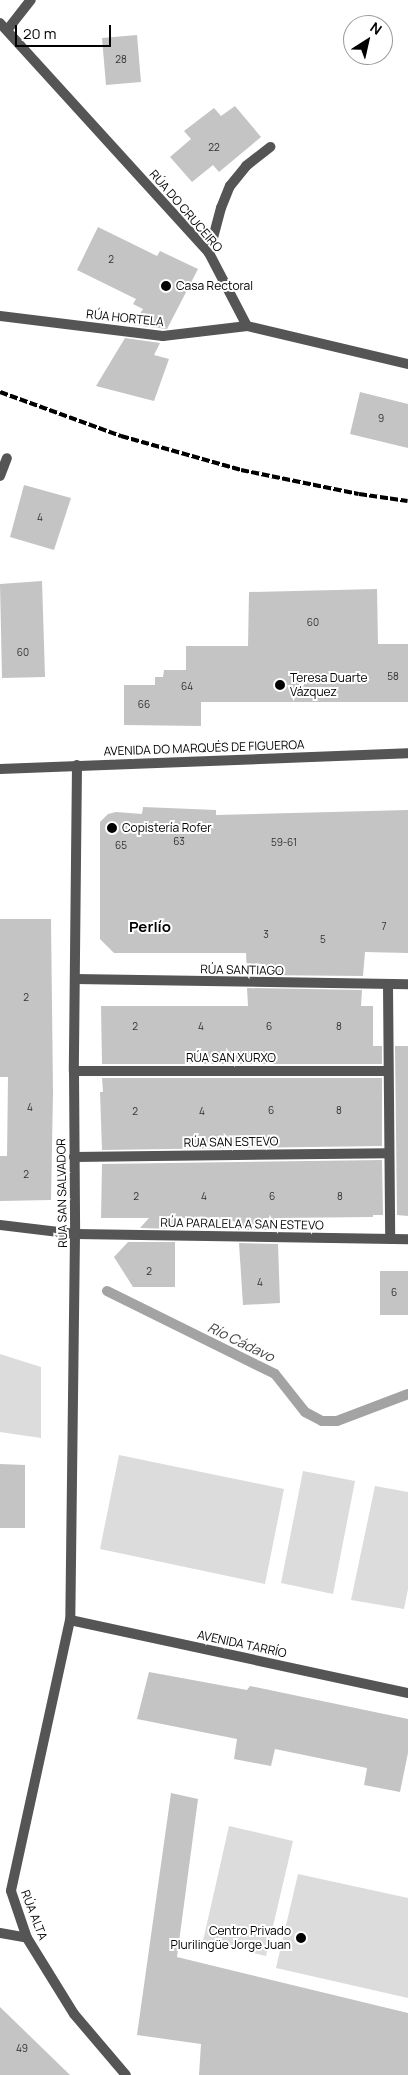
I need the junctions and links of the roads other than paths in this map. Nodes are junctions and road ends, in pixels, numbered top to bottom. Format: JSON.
{"nodes":[{"id":1,"x":31,"y":0,"type":"edge"},
{"id":2,"x":4,"y":26,"type":"edge"},
{"id":3,"x":270,"y":147,"type":"dead end"},
{"id":4,"x":210,"y":253,"type":"junction"},
{"id":5,"x":0,"y":316,"type":"edge"},
{"id":6,"x":247,"y":326,"type":"junction"},
{"id":7,"x":408,"y":364,"type":"edge"},
{"id":8,"x":7,"y":458,"type":"dead end"},
{"id":9,"x":0,"y":476,"type":"edge"},
{"id":10,"x":408,"y":753,"type":"edge"},
{"id":11,"x":77,"y":765,"type":"junction"},
{"id":12,"x":0,"y":769,"type":"edge"},
{"id":13,"x":75,"y":979,"type":"junction"},
{"id":14,"x":408,"y":984,"type":"edge"},
{"id":15,"x":388,"y":985,"type":"junction"},
{"id":16,"x":74,"y":1071,"type":"junction"},
{"id":17,"x":388,"y":1071,"type":"junction"},
{"id":18,"x":388,"y":1153,"type":"junction"},
{"id":19,"x":74,"y":1157,"type":"junction"},
{"id":20,"x":0,"y":1225,"type":"edge"},
{"id":21,"x":75,"y":1234,"type":"junction"},
{"id":22,"x":390,"y":1239,"type":"junction"},
{"id":23,"x":408,"y":1239,"type":"edge"},
{"id":24,"x":70,"y":1620,"type":"junction"},
{"id":25,"x":408,"y":1693,"type":"edge"},
{"id":26,"x":0,"y":1933,"type":"edge"},
{"id":27,"x":27,"y":1938,"type":"junction"},
{"id":28,"x":126,"y":2075,"type":"edge"}],
"edges":[{"from":1,"to":2,"type":"street"},
{"from":2,"to":4,"type":"street","name":"RÚA DO CRUCEIRO"},
{"from":3,"to":4,"type":"street"},
{"from":4,"to":6,"type":"street","name":"RÚA DO CRUCEIRO"},
{"from":5,"to":6,"type":"street","name":"RÚA HORTELA"},
{"from":6,"to":7,"type":"street"},
{"from":8,"to":9,"type":"street"},
{"from":10,"to":11,"type":"street","name":"AVENIDA DO MARQUÉS DE FIGUEROA"},
{"from":11,"to":12,"type":"street","name":"AVENIDA DO MARQUÉS DE FIGUEROA"},
{"from":11,"to":13,"type":"street","name":"RÚA SAN SALVADOR"},
{"from":13,"to":15,"type":"street","name":"RÚA SANTIAGO"},
{"from":13,"to":16,"type":"street","name":"RÚA SAN SALVADOR"},
{"from":14,"to":15,"type":"street","name":"RÚA SANTIAGO"},
{"from":15,"to":17,"type":"street"},
{"from":16,"to":17,"type":"street","name":"RÚA SAN XURXO"},
{"from":16,"to":19,"type":"street","name":"RÚA SAN SALVADOR"},
{"from":17,"to":18,"type":"street"},
{"from":18,"to":19,"type":"street","name":"RÚA SAN ESTEVO"},
{"from":18,"to":22,"type":"street"},
{"from":19,"to":21,"type":"street","name":"RÚA SAN SALVADOR"},
{"from":20,"to":21,"type":"street","name":"RÚA PARALELA A SAN ESTEVO"},
{"from":21,"to":22,"type":"street","name":"RÚA PARALELA A SAN ESTEVO"},
{"from":21,"to":24,"type":"street","name":"RÚA SAN SALVADOR"},
{"from":22,"to":23,"type":"street","name":"RÚA PARALELA A SAN ESTEVO"},
{"from":24,"to":25,"type":"street","name":"AVENIDA TARRÍO"},
{"from":24,"to":27,"type":"street","name":"RÚA ALTA"},
{"from":26,"to":27,"type":"street"},
{"from":27,"to":28,"type":"street","name":"RÚA ALTA"}]}
